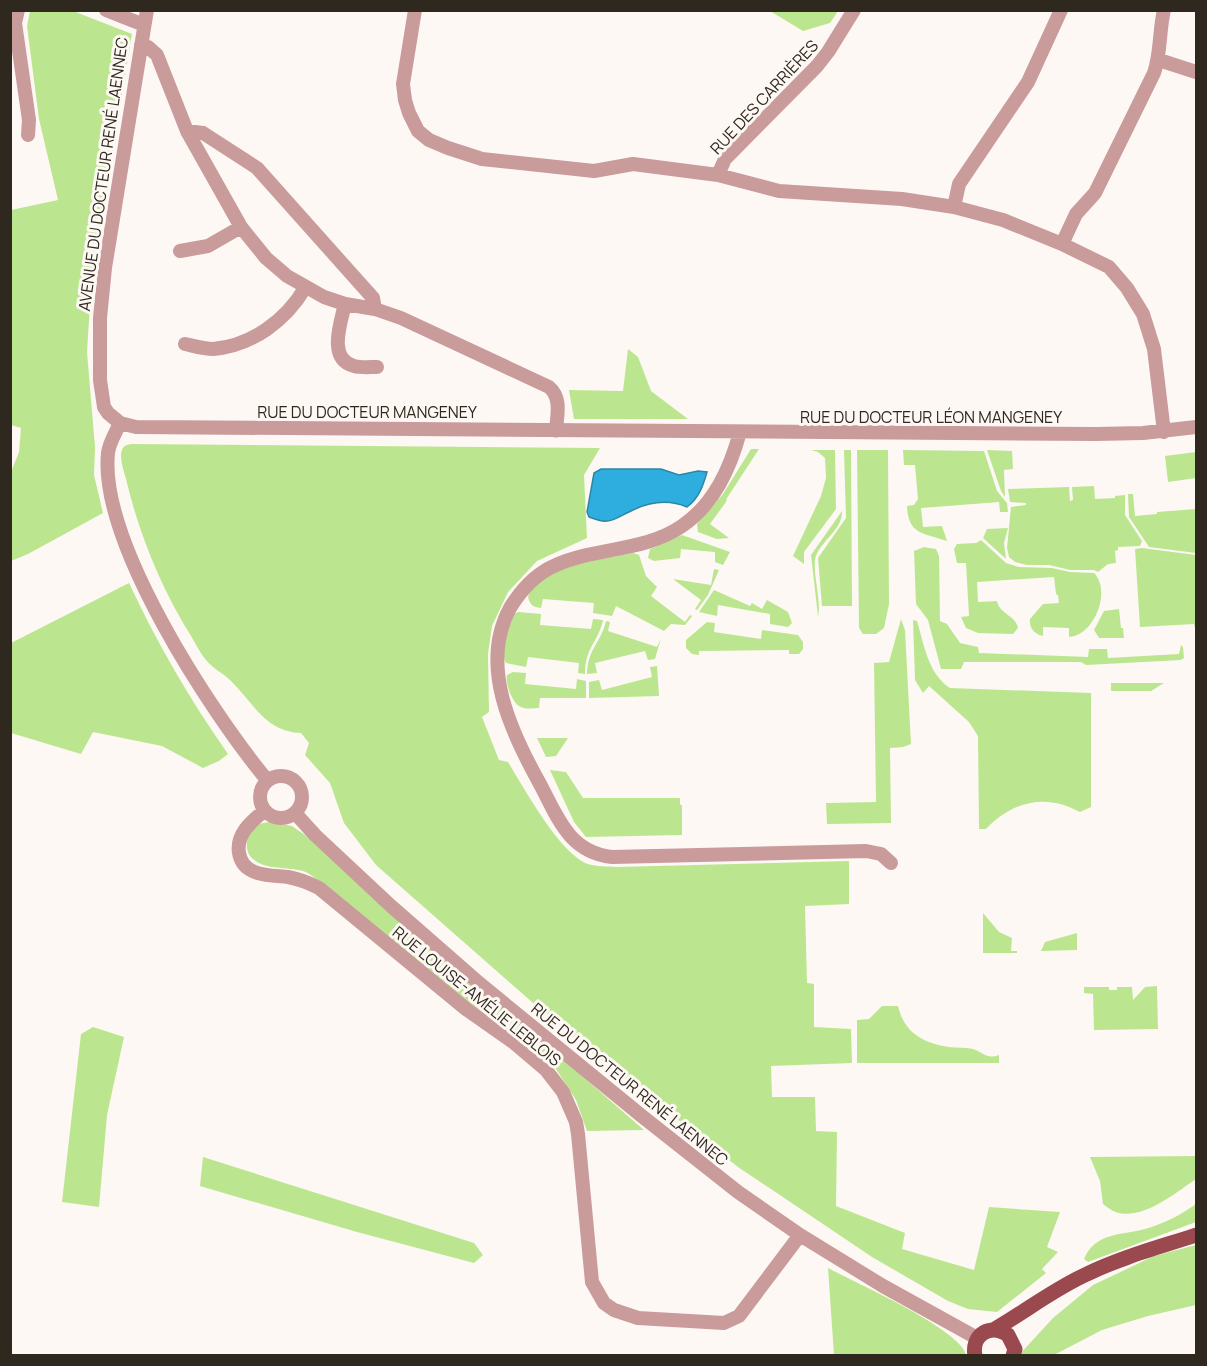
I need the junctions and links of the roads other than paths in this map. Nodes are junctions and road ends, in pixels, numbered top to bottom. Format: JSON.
{"nodes":[{"id":1,"x":18,"y":10,"type":"edge"},
{"id":2,"x":106,"y":10,"type":"edge"},
{"id":3,"x":147,"y":10,"type":"edge"},
{"id":4,"x":415,"y":10,"type":"edge"},
{"id":5,"x":854,"y":10,"type":"edge"},
{"id":6,"x":1061,"y":10,"type":"edge"},
{"id":7,"x":1164,"y":10,"type":"edge"},
{"id":8,"x":144,"y":25,"type":"junction"},
{"id":9,"x":141,"y":45,"type":"junction"},
{"id":10,"x":1159,"y":60,"type":"junction"},
{"id":11,"x":1197,"y":72,"type":"edge"},
{"id":12,"x":187,"y":131,"type":"junction"},
{"id":13,"x":28,"y":135,"type":"dead end"},
{"id":14,"x":718,"y":175,"type":"junction"},
{"id":15,"x":954,"y":207,"type":"junction"},
{"id":16,"x":241,"y":227,"type":"junction"},
{"id":17,"x":1062,"y":244,"type":"junction"},
{"id":18,"x":180,"y":251,"type":"dead end"},
{"id":19,"x":305,"y":288,"type":"junction"},
{"id":20,"x":345,"y":304,"type":"junction"},
{"id":21,"x":375,"y":309,"type":"junction"},
{"id":22,"x":185,"y":344,"type":"dead end"},
{"id":23,"x":378,"y":367,"type":"dead end"},
{"id":24,"x":120,"y":423,"type":"junction"},
{"id":25,"x":1197,"y":427,"type":"edge"},
{"id":26,"x":556,"y":430,"type":"junction"},
{"id":27,"x":666,"y":431,"type":"joint"},
{"id":28,"x":740,"y":432,"type":"junction"},
{"id":29,"x":1164,"y":432,"type":"junction"},
{"id":30,"x":267,"y":780,"type":"junction"},
{"id":31,"x":264,"y":811,"type":"junction"},
{"id":32,"x":295,"y":813,"type":"junction"},
{"id":33,"x":891,"y":863,"type":"dead end"},
{"id":34,"x":800,"y":1235,"type":"junction"},
{"id":35,"x":1197,"y":1235,"type":"edge"},
{"id":36,"x":1035,"y":1305,"type":"junction"},
{"id":37,"x":995,"y":1329,"type":"junction"},
{"id":38,"x":977,"y":1338,"type":"junction"},
{"id":39,"x":1013,"y":1348,"type":"edge"},
{"id":40,"x":975,"y":1356,"type":"edge"}],
"edges":[{"from":1,"to":13,"type":"street"},
{"from":2,"to":8,"type":"street"},
{"from":3,"to":8,"type":"street","name":"AVENUE DU DOCTEUR RENÉ LAENNEC"},
{"from":4,"to":14,"type":"street"},
{"from":5,"to":14,"type":"street","name":"RUE DES CARRIÈRES"},
{"from":6,"to":15,"type":"street"},
{"from":7,"to":10,"type":"street"},
{"from":8,"to":9,"type":"street","name":"AVENUE DU DOCTEUR RENÉ LAENNEC"},
{"from":9,"to":12,"type":"street"},
{"from":9,"to":24,"type":"street","name":"AVENUE DU DOCTEUR RENÉ LAENNEC"},
{"from":10,"to":11,"type":"street"},
{"from":10,"to":17,"type":"street"},
{"from":12,"to":16,"type":"street"},
{"from":12,"to":21,"type":"street"},
{"from":14,"to":15,"type":"street"},
{"from":15,"to":17,"type":"street"},
{"from":16,"to":18,"type":"street"},
{"from":16,"to":19,"type":"street"},
{"from":17,"to":29,"type":"street"},
{"from":19,"to":20,"type":"street"},
{"from":19,"to":22,"type":"street"},
{"from":20,"to":21,"type":"street"},
{"from":20,"to":23,"type":"street"},
{"from":21,"to":26,"type":"street"},
{"from":24,"to":26,"type":"street","name":"RUE DU DOCTEUR MANGENEY"},
{"from":24,"to":30,"type":"street"},
{"from":25,"to":29,"type":"street","name":"RUE DU DOCTEUR LÉON MANGENEY"},
{"from":26,"to":27,"type":"street","name":"RUE DU DOCTEUR MANGENEY"},
{"from":27,"to":28,"type":"street","name":"RUE DU DOCTEUR LÉON MANGENEY"},
{"from":28,"to":29,"type":"street","name":"RUE DU DOCTEUR LÉON MANGENEY"},
{"from":28,"to":33,"type":"street"},
{"from":30,"to":31,"type":"street"},
{"from":30,"to":32,"type":"street"},
{"from":31,"to":32,"type":"street"},
{"from":31,"to":34,"type":"street","name":"RUE LOUISE-AMÉLIE LEBLOIS"},
{"from":32,"to":34,"type":"street","name":"RUE DU DOCTEUR RENÉ LAENNEC"},
{"from":34,"to":38,"type":"street","name":"RUE DU DOCTEUR RENÉ LAENNEC"},
{"from":35,"to":36,"type":"main road"},
{"from":36,"to":37,"type":"main road"},
{"from":36,"to":39,"type":"main road"},
{"from":37,"to":38,"type":"main road"},
{"from":37,"to":39,"type":"main road"},
{"from":38,"to":40,"type":"main road"}]}
